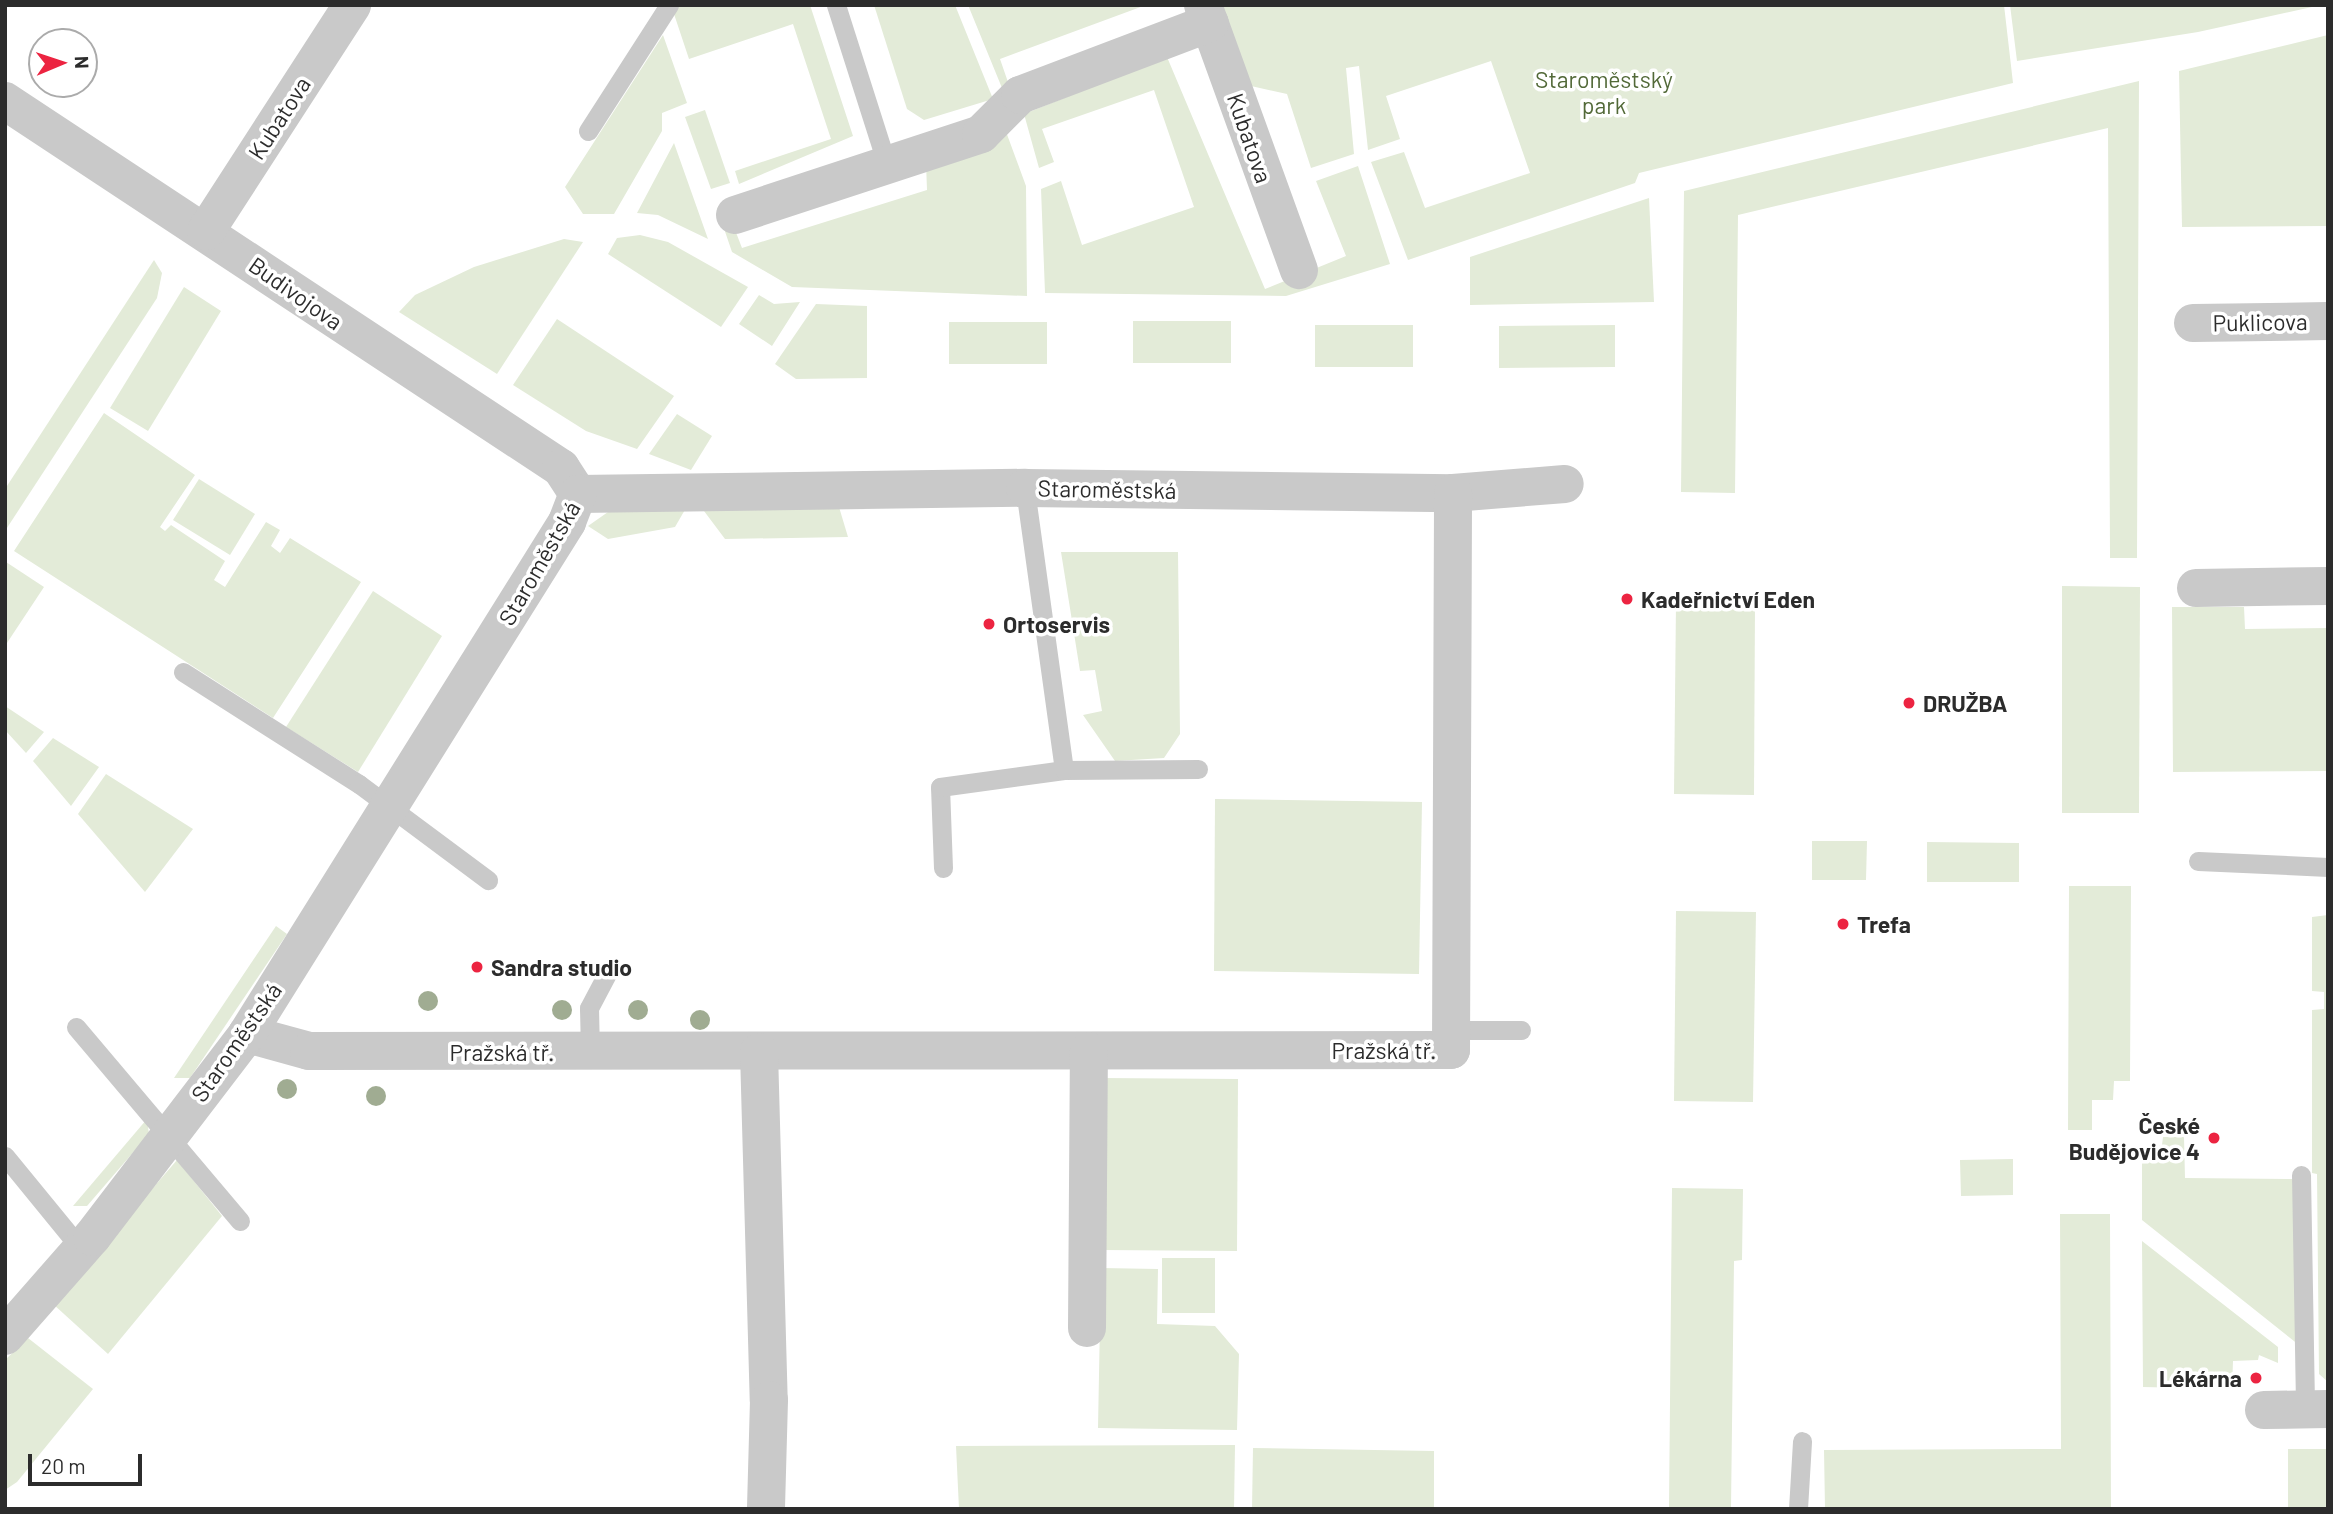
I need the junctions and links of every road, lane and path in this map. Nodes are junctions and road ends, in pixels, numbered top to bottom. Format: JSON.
{"nodes":[{"id":1,"x":352,"y":5,"type":"edge"},
{"id":2,"x":669,"y":5,"type":"edge"},
{"id":3,"x":836,"y":5,"type":"edge"},
{"id":4,"x":1206,"y":14,"type":"edge"},
{"id":5,"x":5,"y":101,"type":"edge"},
{"id":6,"x":588,"y":131,"type":"dead end"},
{"id":7,"x":887,"y":165,"type":"junction"},
{"id":8,"x":735,"y":215,"type":"dead end"},
{"id":9,"x":206,"y":231,"type":"junction"},
{"id":10,"x":1299,"y":270,"type":"dead end"},
{"id":11,"x":2328,"y":321,"type":"edge"},
{"id":12,"x":2193,"y":323,"type":"dead end"},
{"id":13,"x":1565,"y":484,"type":"dead end"},
{"id":14,"x":1025,"y":488,"type":"junction"},
{"id":15,"x":1453,"y":493,"type":"junction"},
{"id":16,"x":578,"y":494,"type":"junction"},
{"id":17,"x":2328,"y":586,"type":"edge"},
{"id":18,"x":2196,"y":588,"type":"dead end"},
{"id":19,"x":183,"y":672,"type":"dead end"},
{"id":20,"x":1198,"y":769,"type":"dead end"},
{"id":21,"x":1064,"y":770,"type":"junction"},
{"id":22,"x":390,"y":805,"type":"junction"},
{"id":23,"x":2198,"y":860,"type":"dead end"},
{"id":24,"x":2328,"y":867,"type":"edge"},
{"id":25,"x":943,"y":868,"type":"dead end"},
{"id":26,"x":488,"y":880,"type":"dead end"},
{"id":27,"x":609,"y":970,"type":"dead end"},
{"id":28,"x":76,"y":1027,"type":"dead end"},
{"id":29,"x":1451,"y":1030,"type":"junction"},
{"id":30,"x":1521,"y":1030,"type":"dead end"},
{"id":31,"x":247,"y":1034,"type":"junction"},
{"id":32,"x":1089,"y":1051,"type":"junction"},
{"id":33,"x":590,"y":1052,"type":"junction"},
{"id":34,"x":759,"y":1052,"type":"junction"},
{"id":35,"x":171,"y":1135,"type":"junction"},
{"id":36,"x":5,"y":1156,"type":"edge"},
{"id":37,"x":2301,"y":1175,"type":"dead end"},
{"id":38,"x":240,"y":1222,"type":"dead end"},
{"id":39,"x":82,"y":1249,"type":"junction"},
{"id":40,"x":1087,"y":1328,"type":"dead end"},
{"id":41,"x":5,"y":1336,"type":"edge"},
{"id":42,"x":2316,"y":1409,"type":"edge"},
{"id":43,"x":2264,"y":1410,"type":"dead end"},
{"id":44,"x":1802,"y":1441,"type":"dead end"},
{"id":45,"x":766,"y":1509,"type":"edge"},
{"id":46,"x":1798,"y":1509,"type":"edge"}],
"edges":[{"from":1,"to":9,"type":"street","name":"Kubatova"},
{"from":2,"to":6,"type":"lane"},
{"from":3,"to":7,"type":"lane"},
{"from":4,"to":7,"type":"street"},
{"from":4,"to":10,"type":"street","name":"Kubatova"},
{"from":5,"to":9,"type":"street","name":"Budivojova"},
{"from":7,"to":8,"type":"street"},
{"from":9,"to":16,"type":"street","name":"Budivojova"},
{"from":11,"to":12,"type":"street","name":"Puklicova"},
{"from":13,"to":15,"type":"street","name":"Staroměstská"},
{"from":14,"to":15,"type":"street","name":"Staroměstská"},
{"from":14,"to":16,"type":"street","name":"Staroměstská"},
{"from":14,"to":21,"type":"lane"},
{"from":15,"to":29,"type":"street","name":"Pražská tř."},
{"from":16,"to":22,"type":"street","name":"Staroměstská"},
{"from":17,"to":18,"type":"street"},
{"from":19,"to":22,"type":"lane"},
{"from":20,"to":21,"type":"lane"},
{"from":21,"to":25,"type":"lane"},
{"from":22,"to":26,"type":"lane"},
{"from":22,"to":31,"type":"street","name":"Staroměstská"},
{"from":23,"to":24,"type":"lane"},
{"from":27,"to":33,"type":"lane"},
{"from":28,"to":35,"type":"lane"},
{"from":29,"to":30,"type":"lane"},
{"from":29,"to":32,"type":"street","name":"Pražská tř."},
{"from":31,"to":33,"type":"street","name":"Pražská tř."},
{"from":31,"to":35,"type":"street","name":"Staroměstská"},
{"from":32,"to":34,"type":"street","name":"Pražská tř."},
{"from":32,"to":40,"type":"street"},
{"from":33,"to":34,"type":"street","name":"Pražská tř."},
{"from":34,"to":45,"type":"street"},
{"from":35,"to":38,"type":"lane"},
{"from":35,"to":39,"type":"street","name":"Staroměstská"},
{"from":36,"to":39,"type":"lane"},
{"from":37,"to":42,"type":"lane"},
{"from":39,"to":41,"type":"street","name":"Staroměstská"},
{"from":42,"to":43,"type":"street"},
{"from":44,"to":46,"type":"lane"}]}
